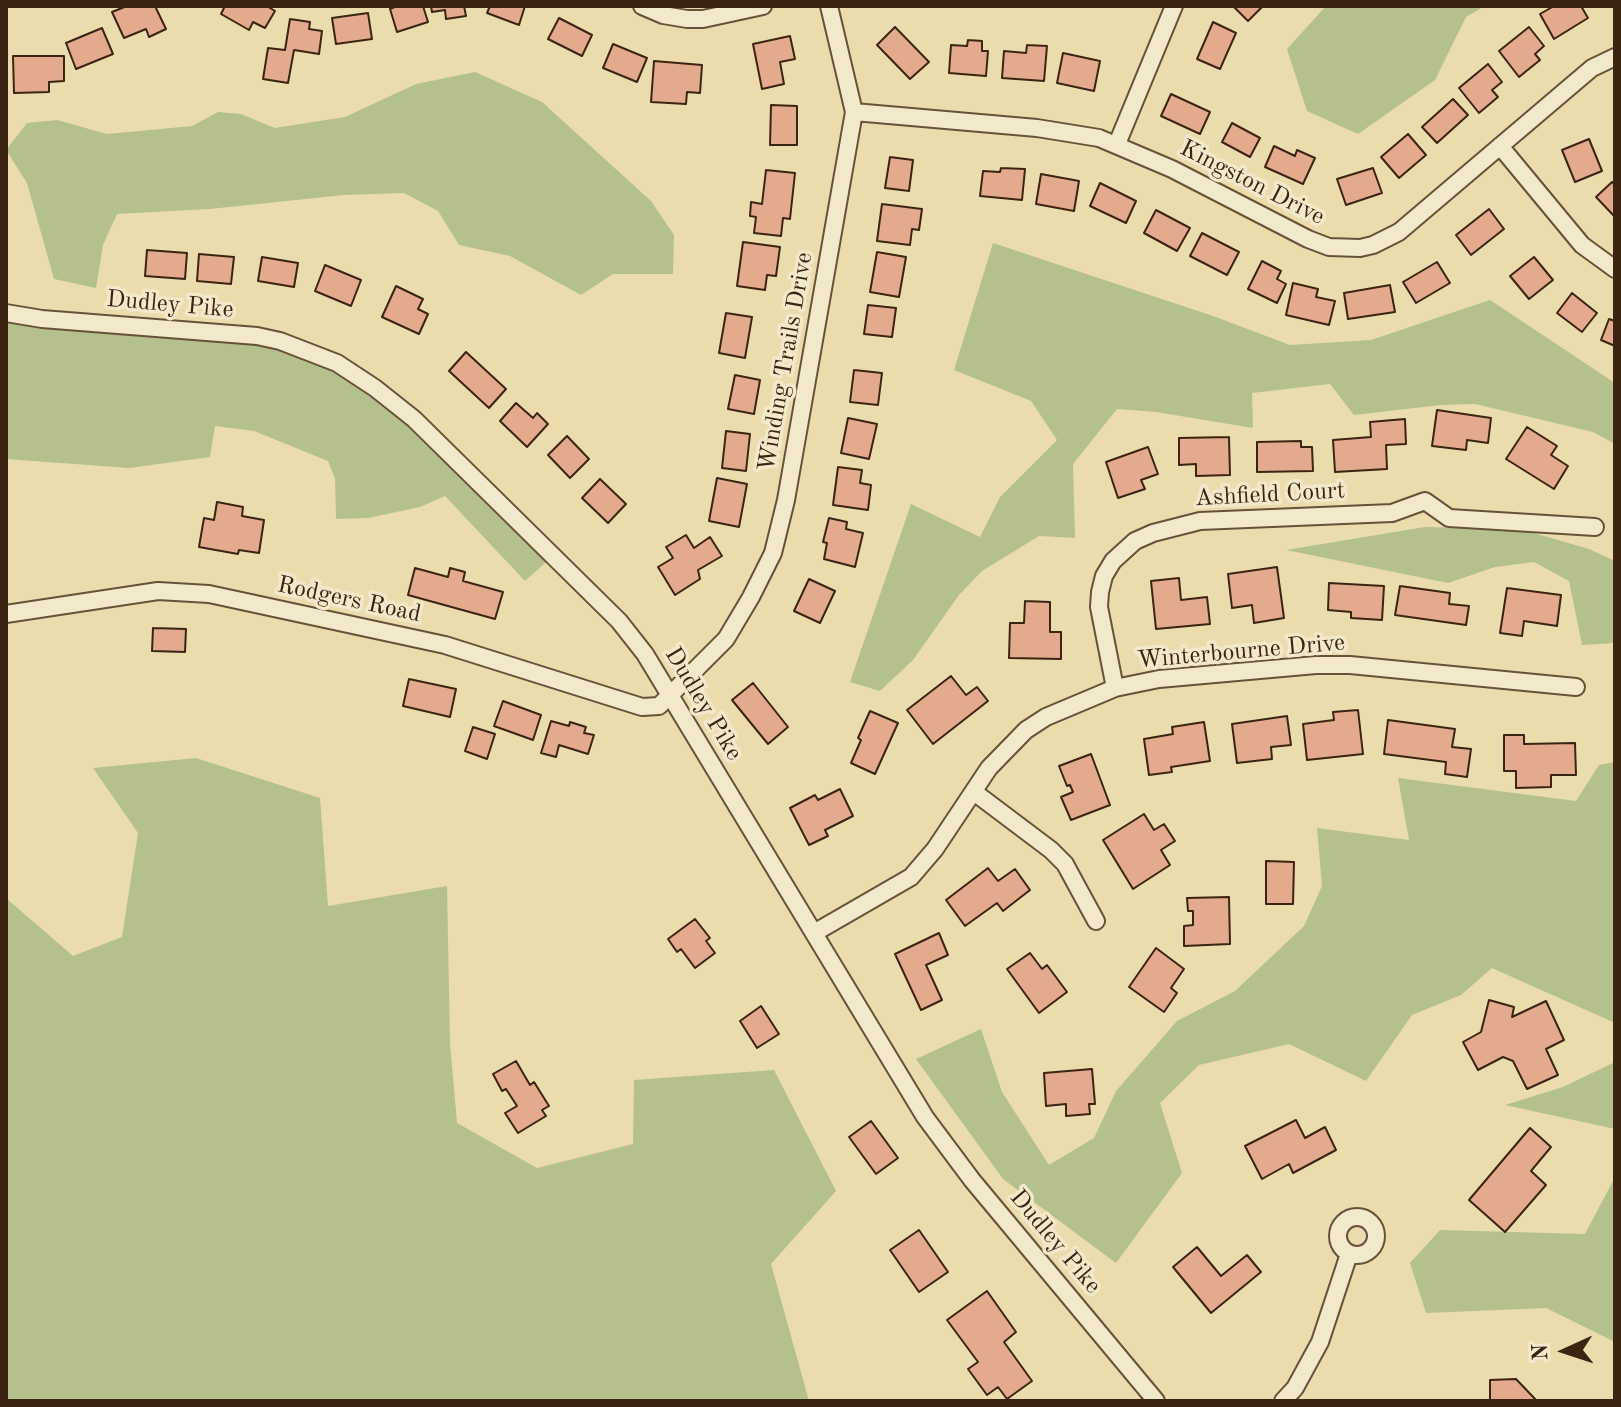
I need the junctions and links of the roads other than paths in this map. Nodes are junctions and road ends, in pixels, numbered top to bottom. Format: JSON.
{"nodes":[{"id":1,"x":642,"y":6,"type":"edge"},
{"id":2,"x":763,"y":6,"type":"edge"},
{"id":3,"x":829,"y":6,"type":"edge"},
{"id":4,"x":1174,"y":6,"type":"edge"},
{"id":5,"x":1615,"y":57,"type":"edge"},
{"id":6,"x":854,"y":112,"type":"junction"},
{"id":7,"x":1117,"y":144,"type":"junction"},
{"id":8,"x":1500,"y":146,"type":"junction"},
{"id":9,"x":1615,"y":269,"type":"edge"},
{"id":10,"x":6,"y":313,"type":"edge"},
{"id":11,"x":1595,"y":527,"type":"dead end"},
{"id":12,"x":6,"y":614,"type":"edge"},
{"id":13,"x":1576,"y":687,"type":"dead end"},
{"id":14,"x":1115,"y":688,"type":"junction"},
{"id":15,"x":670,"y":694,"type":"junction"},
{"id":16,"x":974,"y":792,"type":"junction"},
{"id":17,"x":1096,"y":921,"type":"dead end"},
{"id":18,"x":814,"y":933,"type":"junction"},
{"id":19,"x":1349,"y":1254,"type":"dead end"},
{"id":20,"x":1156,"y":1401,"type":"edge"},
{"id":21,"x":1283,"y":1401,"type":"edge"}],
"edges":[{"from":1,"to":2,"type":"street"},
{"from":3,"to":6,"type":"street","name":"Winding Trails Drive"},
{"from":4,"to":7,"type":"street"},
{"from":5,"to":8,"type":"street","name":"Kingston Drive"},
{"from":6,"to":7,"type":"street","name":"Kingston Drive"},
{"from":6,"to":15,"type":"street","name":"Winding Trails Drive"},
{"from":7,"to":8,"type":"street","name":"Kingston Drive"},
{"from":8,"to":9,"type":"street"},
{"from":10,"to":15,"type":"street","name":"Dudley Pike"},
{"from":11,"to":14,"type":"street","name":"Ashfield Court"},
{"from":12,"to":15,"type":"street","name":"Rodgers Road"},
{"from":13,"to":14,"type":"street","name":"Winterbourne Drive"},
{"from":14,"to":16,"type":"street","name":"Winterbourne Drive"},
{"from":15,"to":18,"type":"street","name":"Dudley Pike"},
{"from":16,"to":17,"type":"street"},
{"from":16,"to":18,"type":"street","name":"Winterbourne Drive"},
{"from":18,"to":20,"type":"street","name":"Dudley Pike"},
{"from":19,"to":21,"type":"street"}]}
